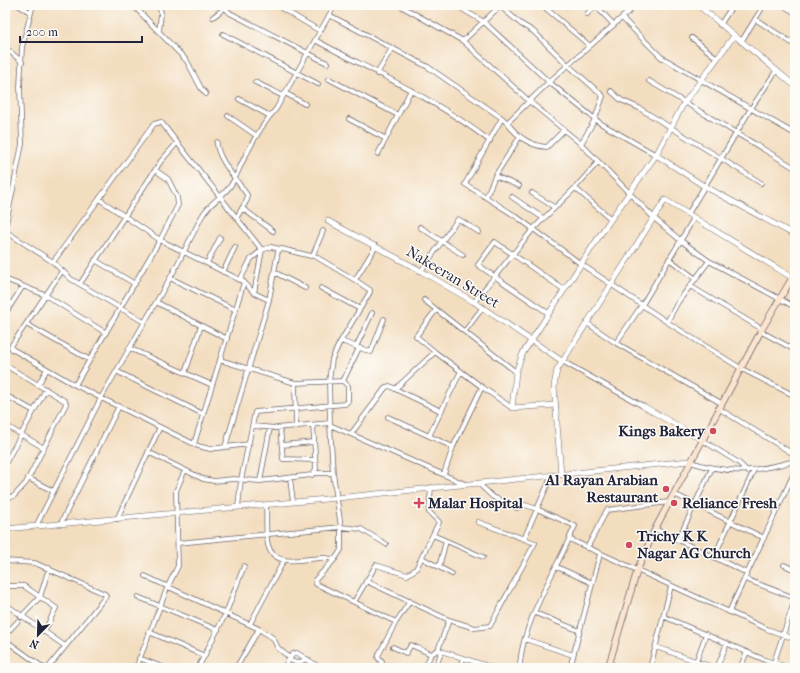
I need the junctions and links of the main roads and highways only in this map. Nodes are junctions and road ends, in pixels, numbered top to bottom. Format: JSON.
{"nodes":[{"id":1,"x":794,"y":276,"type":"edge"},
{"id":2,"x":608,"y":668,"type":"edge"}],
"edges":[{"from":1,"to":2,"type":"main road"}]}
